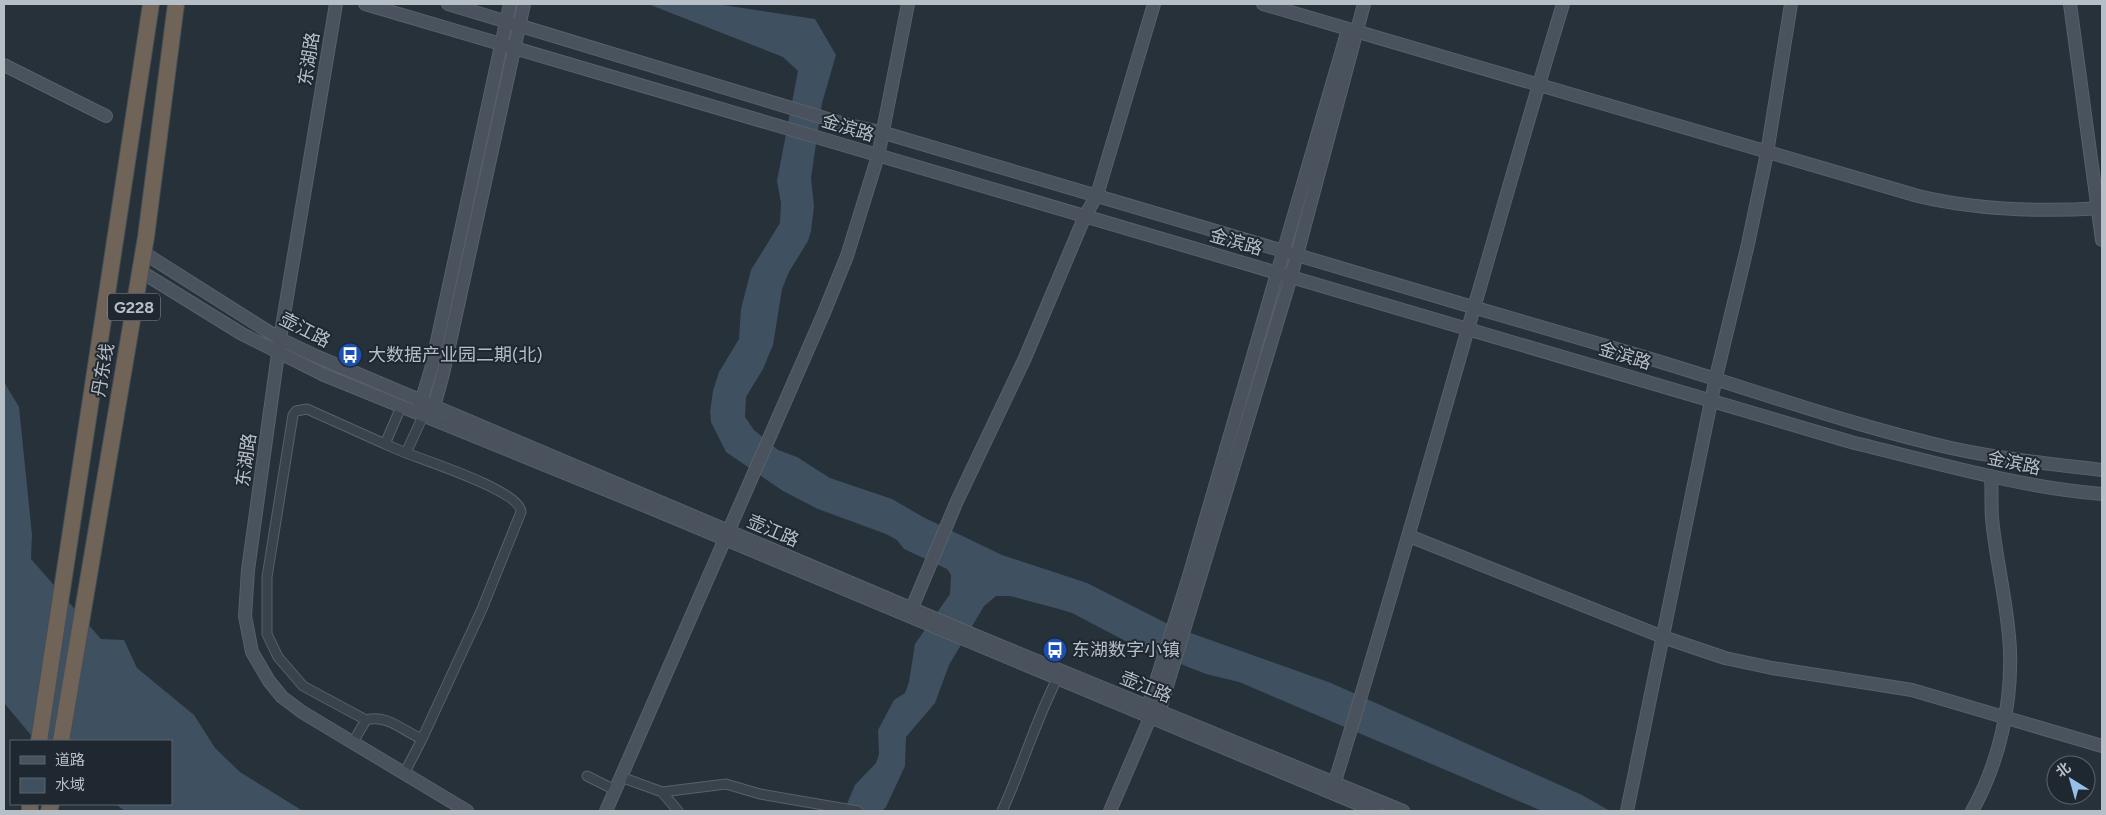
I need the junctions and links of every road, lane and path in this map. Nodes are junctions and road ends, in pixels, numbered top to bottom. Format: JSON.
{"nodes":[{"id":1,"x":151,"y":4,"type":"edge"},
{"id":2,"x":176,"y":4,"type":"edge"},
{"id":3,"x":336,"y":4,"type":"edge"},
{"id":4,"x":365,"y":4,"type":"edge"},
{"id":5,"x":448,"y":4,"type":"edge"},
{"id":6,"x":510,"y":4,"type":"edge"},
{"id":7,"x":524,"y":4,"type":"edge"},
{"id":8,"x":908,"y":4,"type":"edge"},
{"id":9,"x":1154,"y":4,"type":"edge"},
{"id":10,"x":1263,"y":4,"type":"edge"},
{"id":11,"x":1355,"y":4,"type":"edge"},
{"id":12,"x":1364,"y":4,"type":"edge"},
{"id":13,"x":1563,"y":4,"type":"edge"},
{"id":14,"x":1791,"y":4,"type":"edge"},
{"id":15,"x":2070,"y":4,"type":"edge"},
{"id":16,"x":506,"y":22,"type":"junction"},
{"id":17,"x":148,"y":26,"type":"junction"},
{"id":18,"x":520,"y":26,"type":"junction"},
{"id":19,"x":1352,"y":30,"type":"junction"},
{"id":20,"x":174,"y":31,"type":"junction"},
{"id":21,"x":501,"y":44,"type":"junction"},
{"id":22,"x":513,"y":48,"type":"junction"},
{"id":23,"x":4,"y":64,"type":"edge"},
{"id":24,"x":1538,"y":86,"type":"junction"},
{"id":25,"x":106,"y":116,"type":"dead end"},
{"id":26,"x":882,"y":132,"type":"junction"},
{"id":27,"x":1767,"y":153,"type":"junction"},
{"id":28,"x":878,"y":156,"type":"junction"},
{"id":29,"x":1097,"y":195,"type":"junction"},
{"id":30,"x":2100,"y":208,"type":"edge"},
{"id":31,"x":1085,"y":216,"type":"junction"},
{"id":32,"x":2102,"y":240,"type":"edge"},
{"id":33,"x":144,"y":252,"type":"junction"},
{"id":34,"x":1283,"y":252,"type":"junction"},
{"id":35,"x":1296,"y":256,"type":"junction"},
{"id":36,"x":140,"y":271,"type":"junction"},
{"id":37,"x":1277,"y":273,"type":"junction"},
{"id":38,"x":1291,"y":277,"type":"junction"},
{"id":39,"x":1473,"y":307,"type":"junction"},
{"id":40,"x":1468,"y":327,"type":"junction"},
{"id":41,"x":280,"y":339,"type":"junction"},
{"id":42,"x":278,"y":354,"type":"junction"},
{"id":43,"x":1668,"y":364,"type":"junction"},
{"id":44,"x":1716,"y":378,"type":"junction"},
{"id":45,"x":1663,"y":385,"type":"junction"},
{"id":46,"x":1762,"y":393,"type":"junction"},
{"id":47,"x":1713,"y":400,"type":"junction"},
{"id":48,"x":421,"y":401,"type":"junction"},
{"id":49,"x":401,"y":407,"type":"junction"},
{"id":50,"x":1756,"y":413,"type":"junction"},
{"id":51,"x":426,"y":414,"type":"junction"},
{"id":52,"x":385,"y":444,"type":"junction"},
{"id":53,"x":406,"y":453,"type":"junction"},
{"id":54,"x":2102,"y":470,"type":"edge"},
{"id":55,"x":1991,"y":476,"type":"junction"},
{"id":56,"x":2102,"y":494,"type":"edge"},
{"id":57,"x":726,"y":535,"type":"junction"},
{"id":58,"x":1409,"y":536,"type":"junction"},
{"id":59,"x":1185,"y":607,"type":"junction"},
{"id":60,"x":916,"y":615,"type":"junction"},
{"id":61,"x":1663,"y":637,"type":"junction"},
{"id":62,"x":972,"y":639,"type":"junction"},
{"id":63,"x":1057,"y":679,"type":"junction"},
{"id":64,"x":1152,"y":714,"type":"junction"},
{"id":65,"x":2004,"y":717,"type":"junction"},
{"id":66,"x":366,"y":720,"type":"junction"},
{"id":67,"x":422,"y":739,"type":"junction"},
{"id":68,"x":38,"y":740,"type":"edge"},
{"id":69,"x":61,"y":740,"type":"edge"},
{"id":70,"x":353,"y":742,"type":"junction"},
{"id":71,"x":2102,"y":746,"type":"edge"},
{"id":72,"x":404,"y":774,"type":"junction"},
{"id":73,"x":587,"y":776,"type":"dead end"},
{"id":74,"x":621,"y":777,"type":"junction"},
{"id":75,"x":1333,"y":788,"type":"junction"},
{"id":76,"x":615,"y":790,"type":"junction"},
{"id":77,"x":662,"y":792,"type":"junction"},
{"id":78,"x":467,"y":811,"type":"edge"},
{"id":79,"x":606,"y":811,"type":"edge"},
{"id":80,"x":678,"y":811,"type":"edge"},
{"id":81,"x":858,"y":811,"type":"edge"},
{"id":82,"x":1002,"y":811,"type":"edge"},
{"id":83,"x":1110,"y":811,"type":"edge"},
{"id":84,"x":1375,"y":811,"type":"edge"},
{"id":85,"x":1403,"y":811,"type":"edge"},
{"id":86,"x":1627,"y":811,"type":"edge"},
{"id":87,"x":1972,"y":811,"type":"edge"}],
"edges":[{"from":1,"to":17,"type":"highway","name":"丹东线","number":"G228"},
{"from":2,"to":20,"type":"highway","name":"丹东线","number":"G228"},
{"from":3,"to":41,"type":"main road","name":"东湖路"},
{"from":4,"to":21,"type":"main road","name":"金滨路"},
{"from":5,"to":16,"type":"main road","name":"金滨路"},
{"from":6,"to":16,"type":"main road"},
{"from":7,"to":18,"type":"main road"},
{"from":8,"to":26,"type":"main road"},
{"from":9,"to":29,"type":"main road"},
{"from":10,"to":19,"type":"main road"},
{"from":11,"to":19,"type":"main road"},
{"from":12,"to":19,"type":"main road"},
{"from":13,"to":24,"type":"main road"},
{"from":14,"to":27,"type":"main road"},
{"from":15,"to":30,"type":"main road"},
{"from":16,"to":18,"type":"main road","name":"金滨路"},
{"from":16,"to":21,"type":"main road"},
{"from":17,"to":20,"type":"highway"},
{"from":17,"to":68,"type":"highway","name":"丹东线","number":"G228"},
{"from":18,"to":22,"type":"main road"},
{"from":18,"to":26,"type":"main road","name":"金滨路"},
{"from":19,"to":24,"type":"main road"},
{"from":19,"to":34,"type":"main road"},
{"from":19,"to":35,"type":"main road"},
{"from":20,"to":33,"type":"highway","name":"丹东线","number":"G228"},
{"from":21,"to":22,"type":"main road","name":"金滨路"},
{"from":21,"to":48,"type":"main road"},
{"from":22,"to":28,"type":"main road","name":"金滨路"},
{"from":22,"to":51,"type":"main road"},
{"from":23,"to":25,"type":"main road"},
{"from":24,"to":27,"type":"main road"},
{"from":24,"to":39,"type":"main road"},
{"from":26,"to":28,"type":"main road"},
{"from":26,"to":29,"type":"main road","name":"金滨路"},
{"from":27,"to":30,"type":"main road"},
{"from":27,"to":44,"type":"main road"},
{"from":28,"to":31,"type":"main road","name":"金滨路"},
{"from":28,"to":57,"type":"main road"},
{"from":29,"to":31,"type":"main road"},
{"from":29,"to":34,"type":"main road","name":"金滨路"},
{"from":30,"to":32,"type":"main road"},
{"from":31,"to":37,"type":"main road","name":"金滨路"},
{"from":31,"to":60,"type":"main road"},
{"from":33,"to":36,"type":"highway","name":"丹东线","number":"G228"},
{"from":33,"to":41,"type":"main road","name":"壶江路"},
{"from":34,"to":35,"type":"main road","name":"金滨路"},
{"from":34,"to":37,"type":"main road"},
{"from":35,"to":38,"type":"main road"},
{"from":35,"to":39,"type":"main road","name":"金滨路"},
{"from":36,"to":42,"type":"main road","name":"壶江路"},
{"from":36,"to":69,"type":"highway","name":"丹东线","number":"G228"},
{"from":37,"to":38,"type":"main road","name":"金滨路"},
{"from":37,"to":59,"type":"main road"},
{"from":38,"to":40,"type":"main road","name":"金滨路"},
{"from":38,"to":59,"type":"main road"},
{"from":39,"to":40,"type":"main road"},
{"from":39,"to":43,"type":"main road","name":"金滨路"},
{"from":40,"to":45,"type":"main road","name":"金滨路"},
{"from":40,"to":58,"type":"main road"},
{"from":41,"to":42,"type":"main road","name":"东湖路"},
{"from":41,"to":48,"type":"main road","name":"壶江路"},
{"from":42,"to":49,"type":"main road","name":"壶江路"},
{"from":42,"to":70,"type":"main road","name":"东湖路"},
{"from":43,"to":44,"type":"main road","name":"金滨路"},
{"from":43,"to":45,"type":"main road"},
{"from":44,"to":46,"type":"main road","name":"金滨路"},
{"from":44,"to":47,"type":"main road"},
{"from":45,"to":47,"type":"main road","name":"金滨路"},
{"from":46,"to":50,"type":"main road"},
{"from":46,"to":54,"type":"main road","name":"金滨路"},
{"from":47,"to":50,"type":"main road","name":"金滨路"},
{"from":47,"to":61,"type":"main road"},
{"from":48,"to":51,"type":"main road","name":"壶江路"},
{"from":49,"to":51,"type":"main road","name":"壶江路"},
{"from":49,"to":52,"type":"street"},
{"from":50,"to":55,"type":"main road","name":"金滨路"},
{"from":51,"to":53,"type":"street"},
{"from":51,"to":57,"type":"main road","name":"壶江路"},
{"from":52,"to":53,"type":"street"},
{"from":52,"to":66,"type":"street"},
{"from":53,"to":67,"type":"street"},
{"from":55,"to":56,"type":"main road","name":"金滨路"},
{"from":55,"to":65,"type":"main road"},
{"from":57,"to":60,"type":"main road","name":"壶江路"},
{"from":57,"to":74,"type":"main road"},
{"from":58,"to":61,"type":"main road"},
{"from":58,"to":75,"type":"main road"},
{"from":59,"to":64,"type":"main road"},
{"from":59,"to":64,"type":"main road"},
{"from":60,"to":62,"type":"main road","name":"壶江路"},
{"from":61,"to":65,"type":"main road"},
{"from":61,"to":86,"type":"main road"},
{"from":62,"to":63,"type":"main road","name":"壶江路"},
{"from":62,"to":64,"type":"main road","name":"壶江路"},
{"from":63,"to":64,"type":"main road","name":"壶江路"},
{"from":63,"to":82,"type":"street"},
{"from":64,"to":75,"type":"main road","name":"壶江路"},
{"from":64,"to":83,"type":"main road"},
{"from":65,"to":71,"type":"main road"},
{"from":65,"to":87,"type":"main road"},
{"from":66,"to":67,"type":"street"},
{"from":66,"to":70,"type":"street"},
{"from":67,"to":72,"type":"street"},
{"from":70,"to":72,"type":"main road","name":"东湖路"},
{"from":72,"to":78,"type":"main road","name":"东湖路"},
{"from":73,"to":76,"type":"street"},
{"from":74,"to":76,"type":"main road"},
{"from":74,"to":77,"type":"street"},
{"from":75,"to":84,"type":"main road","name":"壶江路"},
{"from":75,"to":85,"type":"main road","name":"壶江路"},
{"from":76,"to":79,"type":"main road"},
{"from":77,"to":80,"type":"street"},
{"from":77,"to":81,"type":"street"}]}
